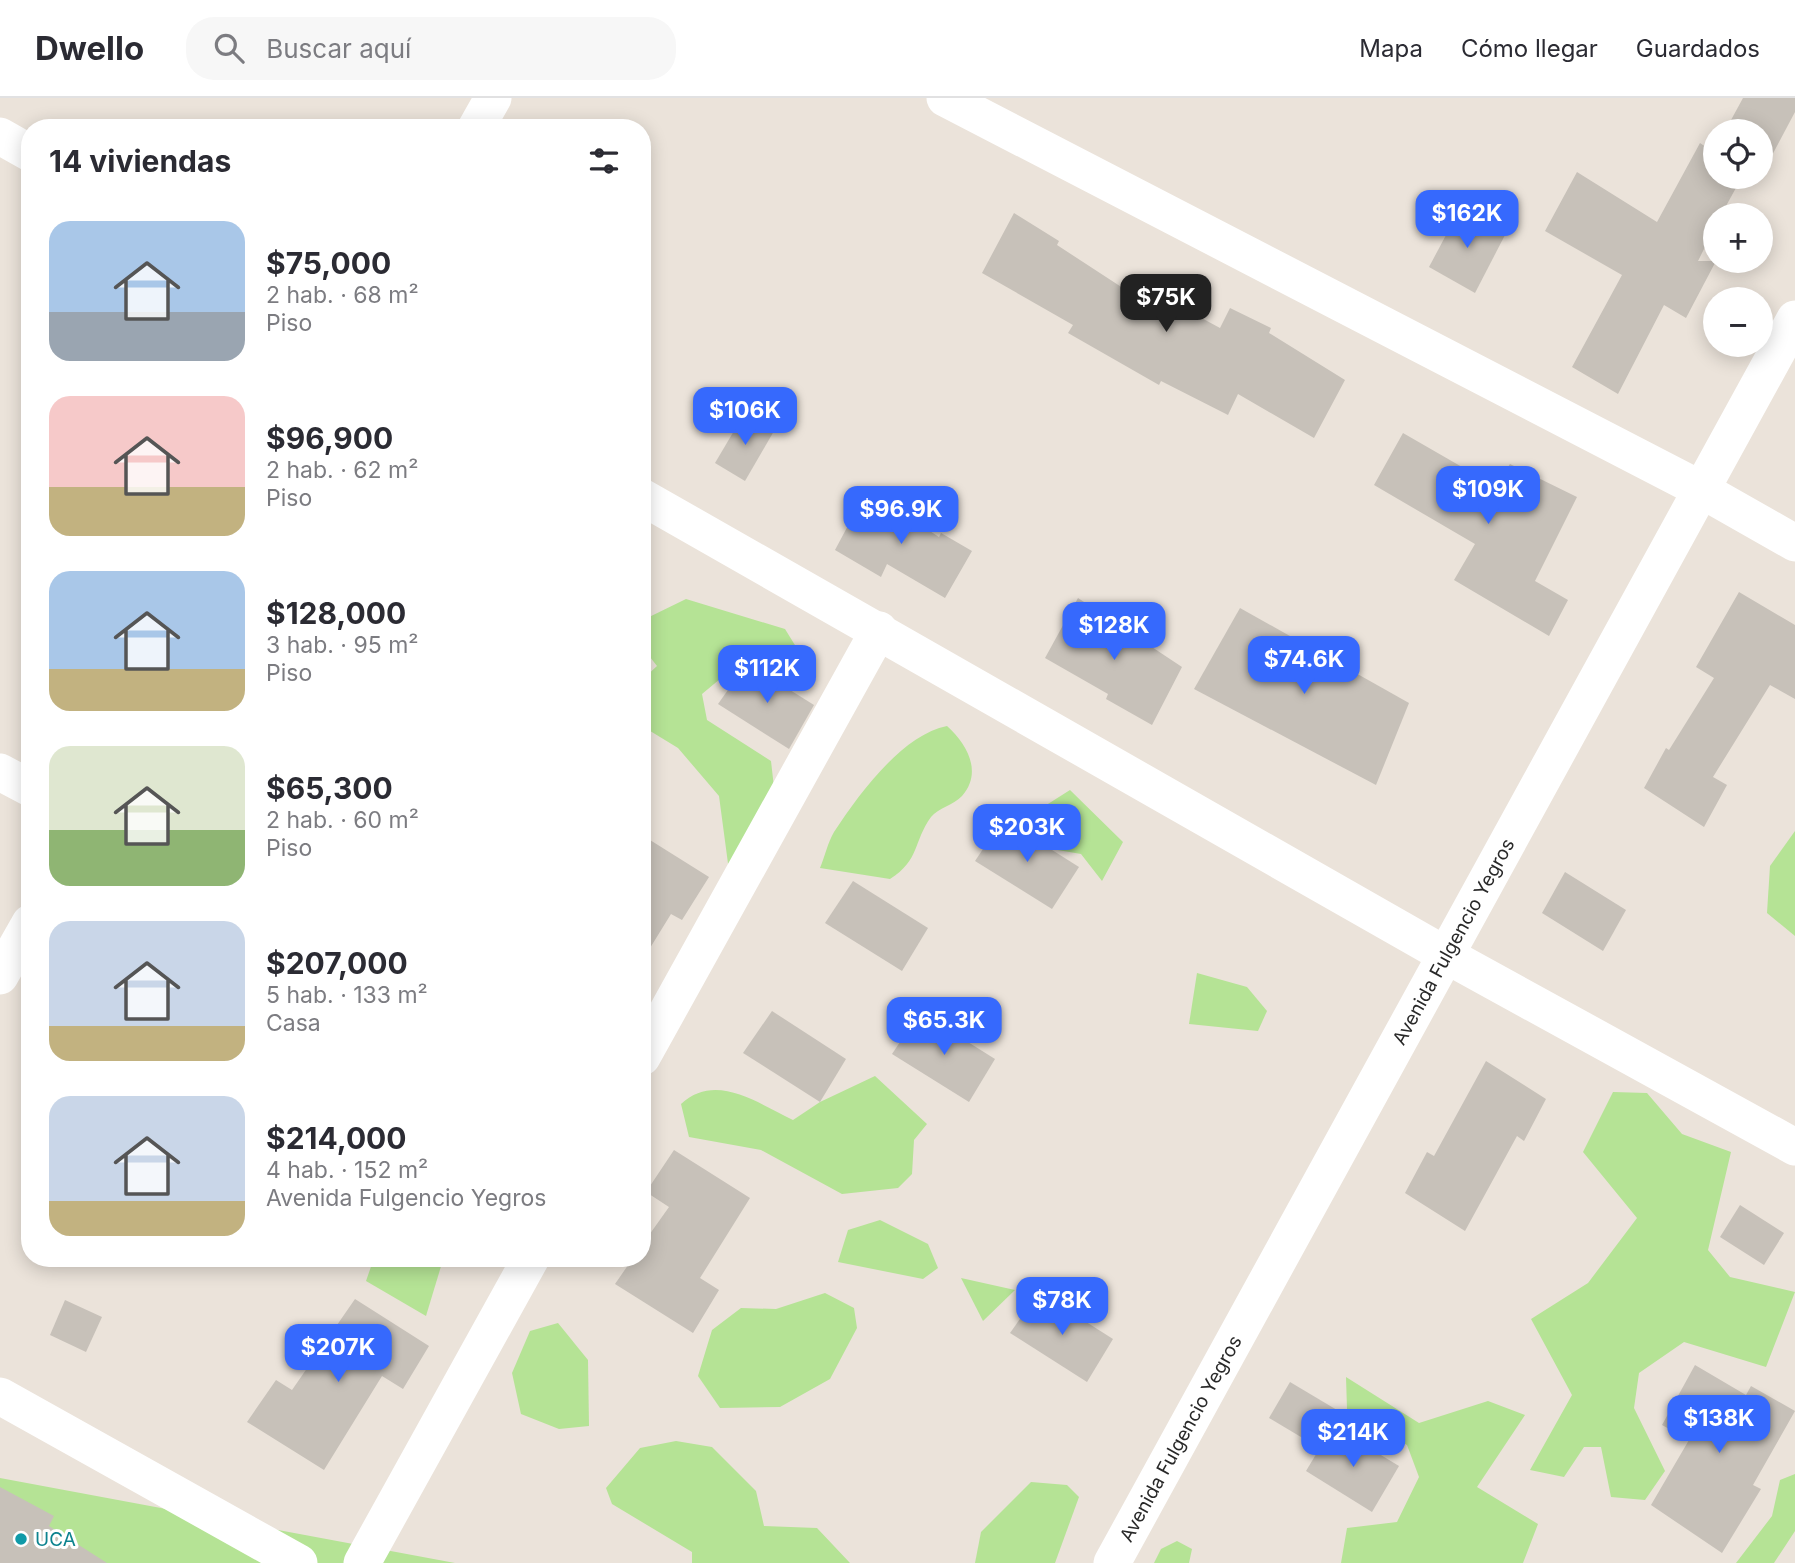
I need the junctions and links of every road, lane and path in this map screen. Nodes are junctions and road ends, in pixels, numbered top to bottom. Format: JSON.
{"nodes":[{"id":1,"x":493,"y":98,"type":"edge"},
{"id":2,"x":945,"y":98,"type":"edge"},
{"id":3,"x":481,"y":119,"type":"edge"},
{"id":4,"x":0,"y":136,"type":"edge"},
{"id":5,"x":21,"y":148,"type":"edge"},
{"id":6,"x":1795,"y":319,"type":"edge"},
{"id":7,"x":1700,"y":489,"type":"junction"},
{"id":8,"x":651,"y":502,"type":"edge"},
{"id":9,"x":1795,"y":543,"type":"edge"},
{"id":10,"x":878,"y":630,"type":"junction"},
{"id":11,"x":0,"y":772,"type":"edge"},
{"id":12,"x":21,"y":783,"type":"edge"},
{"id":13,"x":21,"y":939,"type":"edge"},
{"id":14,"x":1444,"y":954,"type":"junction"},
{"id":15,"x":0,"y":976,"type":"edge"},
{"id":16,"x":651,"y":1041,"type":"edge"},
{"id":17,"x":1795,"y":1147,"type":"edge"},
{"id":18,"x":526,"y":1267,"type":"edge"},
{"id":19,"x":0,"y":1396,"type":"edge"},
{"id":20,"x":299,"y":1563,"type":"edge"},
{"id":21,"x":362,"y":1563,"type":"edge"},
{"id":22,"x":1112,"y":1563,"type":"edge"}],
"edges":[{"from":1,"to":3,"type":"street"},
{"from":2,"to":7,"type":"street"},
{"from":4,"to":5,"type":"street"},
{"from":6,"to":7,"type":"street","name":"Avenida Fulgencio Yegros"},
{"from":7,"to":9,"type":"street"},
{"from":7,"to":14,"type":"street","name":"Avenida Fulgencio Yegros"},
{"from":8,"to":10,"type":"street"},
{"from":10,"to":14,"type":"street"},
{"from":10,"to":16,"type":"street"},
{"from":11,"to":12,"type":"street"},
{"from":13,"to":15,"type":"street"},
{"from":14,"to":17,"type":"street"},
{"from":14,"to":22,"type":"street","name":"Avenida Fulgencio Yegros"},
{"from":18,"to":21,"type":"street"},
{"from":19,"to":20,"type":"street"}]}
